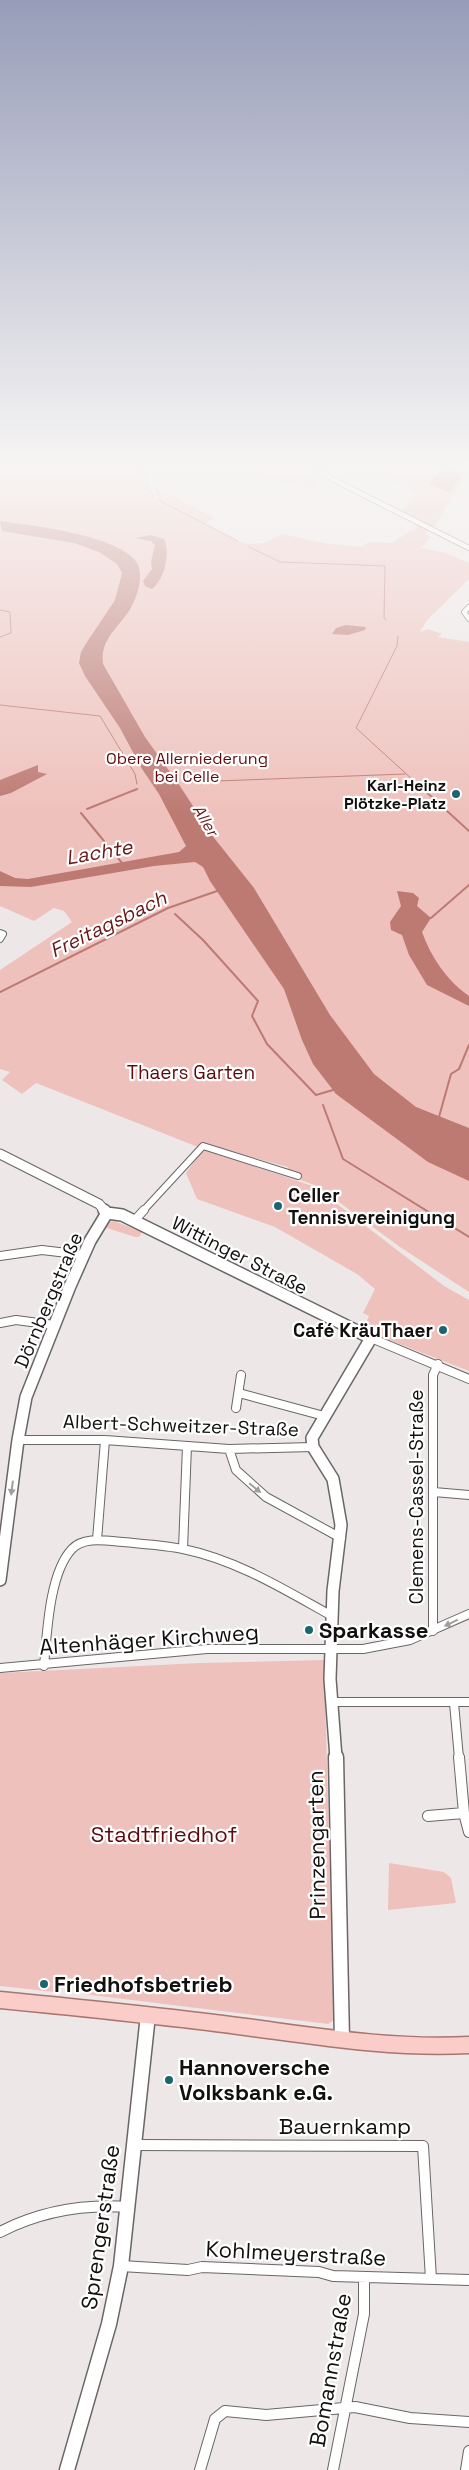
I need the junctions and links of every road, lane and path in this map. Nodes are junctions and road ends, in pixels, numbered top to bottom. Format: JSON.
{"nodes":[{"id":1,"x":469,"y":607,"type":"edge"},
{"id":2,"x":469,"y":619,"type":"edge"},
{"id":3,"x":9,"y":931,"type":"dead end"},
{"id":4,"x":1,"y":935,"type":"edge"},
{"id":5,"x":0,"y":1154,"type":"edge"},
{"id":6,"x":298,"y":1176,"type":"dead end"},
{"id":7,"x":107,"y":1214,"type":"junction"},
{"id":8,"x":134,"y":1221,"type":"junction"},
{"id":9,"x":84,"y":1255,"type":"junction"},
{"id":10,"x":0,"y":1256,"type":"edge"},
{"id":11,"x":0,"y":1323,"type":"edge"},
{"id":12,"x":54,"y":1326,"type":"junction"},
{"id":13,"x":371,"y":1338,"type":"junction"},
{"id":14,"x":438,"y":1364,"type":"junction"},
{"id":15,"x":241,"y":1375,"type":"dead end"},
{"id":16,"x":469,"y":1378,"type":"edge"},
{"id":17,"x":239,"y":1393,"type":"junction"},
{"id":18,"x":236,"y":1408,"type":"dead end"},
{"id":19,"x":324,"y":1416,"type":"junction"},
{"id":20,"x":18,"y":1440,"type":"junction"},
{"id":21,"x":105,"y":1440,"type":"junction"},
{"id":22,"x":187,"y":1446,"type":"junction"},
{"id":23,"x":313,"y":1447,"type":"junction"},
{"id":24,"x":228,"y":1449,"type":"junction"},
{"id":25,"x":434,"y":1492,"type":"junction"},
{"id":26,"x":469,"y":1494,"type":"edge"},
{"id":27,"x":340,"y":1538,"type":"junction"},
{"id":28,"x":97,"y":1540,"type":"junction"},
{"id":29,"x":183,"y":1549,"type":"junction"},
{"id":30,"x":0,"y":1580,"type":"edge"},
{"id":31,"x":469,"y":1614,"type":"edge"},
{"id":32,"x":332,"y":1616,"type":"junction"},
{"id":33,"x":433,"y":1631,"type":"junction"},
{"id":34,"x":331,"y":1649,"type":"junction"},
{"id":35,"x":44,"y":1666,"type":"junction"},
{"id":36,"x":0,"y":1668,"type":"edge"},
{"id":37,"x":331,"y":1702,"type":"junction"},
{"id":38,"x":469,"y":1702,"type":"edge"},
{"id":39,"x":454,"y":1703,"type":"junction"},
{"id":40,"x":464,"y":1813,"type":"junction"},
{"id":41,"x":428,"y":1816,"type":"dead end"},
{"id":42,"x":469,"y":1832,"type":"edge"},
{"id":43,"x":0,"y":2000,"type":"edge"},
{"id":44,"x":148,"y":2015,"type":"junction"},
{"id":45,"x":342,"y":2040,"type":"junction"},
{"id":46,"x":469,"y":2044,"type":"edge"},
{"id":47,"x":135,"y":2145,"type":"junction"},
{"id":48,"x":128,"y":2207,"type":"junction"},
{"id":49,"x":0,"y":2232,"type":"edge"},
{"id":50,"x":121,"y":2266,"type":"junction"},
{"id":51,"x":364,"y":2277,"type":"junction"},
{"id":52,"x":431,"y":2279,"type":"junction"},
{"id":53,"x":469,"y":2280,"type":"edge"},
{"id":54,"x":345,"y":2408,"type":"junction"},
{"id":55,"x":469,"y":2422,"type":"edge"},
{"id":56,"x":469,"y":2451,"type":"edge"},
{"id":57,"x":67,"y":2470,"type":"edge"},
{"id":58,"x":200,"y":2470,"type":"edge"},
{"id":59,"x":333,"y":2470,"type":"edge"},
{"id":60,"x":466,"y":2470,"type":"edge"}],
"edges":[{"from":1,"to":2,"type":"street"},
{"from":3,"to":4,"type":"street"},
{"from":5,"to":7,"type":"street","name":"Wittinger Straße"},
{"from":6,"to":8,"type":"street"},
{"from":7,"to":8,"type":"street","name":"Wittinger Straße"},
{"from":7,"to":9,"type":"street","name":"Dörnbergstraße"},
{"from":8,"to":13,"type":"street","name":"Wittinger Straße"},
{"from":9,"to":10,"type":"street"},
{"from":9,"to":12,"type":"street","name":"Dörnbergstraße"},
{"from":11,"to":12,"type":"street"},
{"from":12,"to":20,"type":"street","name":"Dörnbergstraße"},
{"from":13,"to":14,"type":"street","name":"Wittinger Straße"},
{"from":13,"to":19,"type":"street"},
{"from":14,"to":16,"type":"street","name":"Wittinger Straße"},
{"from":14,"to":25,"type":"street","name":"Clemens-Cassel-Straße"},
{"from":15,"to":17,"type":"street"},
{"from":17,"to":18,"type":"street"},
{"from":17,"to":19,"type":"street"},
{"from":19,"to":23,"type":"street"},
{"from":20,"to":21,"type":"street","name":"Albert-Schweitzer-Straße"},
{"from":20,"to":30,"type":"street","name":"Dörnbergstraße","one_way":true},
{"from":21,"to":22,"type":"street","name":"Albert-Schweitzer-Straße"},
{"from":21,"to":28,"type":"street"},
{"from":22,"to":24,"type":"street","name":"Albert-Schweitzer-Straße"},
{"from":22,"to":29,"type":"street"},
{"from":23,"to":24,"type":"street","name":"Albert-Schweitzer-Straße"},
{"from":23,"to":27,"type":"street","name":"Albert-Schweitzer-Straße"},
{"from":24,"to":27,"type":"street","one_way":true},
{"from":25,"to":26,"type":"street"},
{"from":25,"to":33,"type":"street","name":"Clemens-Cassel-Straße"},
{"from":27,"to":32,"type":"street","name":"Albert-Schweitzer-Straße"},
{"from":28,"to":29,"type":"street"},
{"from":28,"to":35,"type":"street"},
{"from":29,"to":32,"type":"street"},
{"from":31,"to":33,"type":"street","name":"Altenhäger Kirchweg","one_way":true},
{"from":32,"to":34,"type":"street","name":"Albert-Schweitzer-Straße"},
{"from":33,"to":34,"type":"street","name":"Altenhäger Kirchweg"},
{"from":34,"to":35,"type":"street","name":"Altenhäger Kirchweg"},
{"from":34,"to":37,"type":"street","name":"Prinzengarten"},
{"from":35,"to":36,"type":"street","name":"Altenhäger Kirchweg"},
{"from":37,"to":39,"type":"street"},
{"from":37,"to":45,"type":"street","name":"Prinzengarten"},
{"from":38,"to":39,"type":"street"},
{"from":39,"to":40,"type":"street"},
{"from":40,"to":41,"type":"street"},
{"from":40,"to":42,"type":"street"},
{"from":43,"to":44,"type":"main road"},
{"from":44,"to":45,"type":"main road"},
{"from":44,"to":47,"type":"street","name":"Sprengerstraße"},
{"from":45,"to":46,"type":"main road"},
{"from":47,"to":48,"type":"street","name":"Sprengerstraße"},
{"from":47,"to":52,"type":"street","name":"Bauernkamp"},
{"from":48,"to":49,"type":"street"},
{"from":48,"to":50,"type":"street","name":"Sprengerstraße"},
{"from":50,"to":51,"type":"street","name":"Kohlmeyerstraße"},
{"from":50,"to":57,"type":"street","name":"Sprengerstraße"},
{"from":51,"to":52,"type":"street","name":"Kohlmeyerstraße"},
{"from":51,"to":54,"type":"street","name":"Bomannstraße"},
{"from":52,"to":53,"type":"street","name":"Kohlmeyerstraße"},
{"from":54,"to":55,"type":"street"},
{"from":54,"to":58,"type":"street"},
{"from":54,"to":59,"type":"street","name":"Bomannstraße"},
{"from":56,"to":60,"type":"street"}]}
